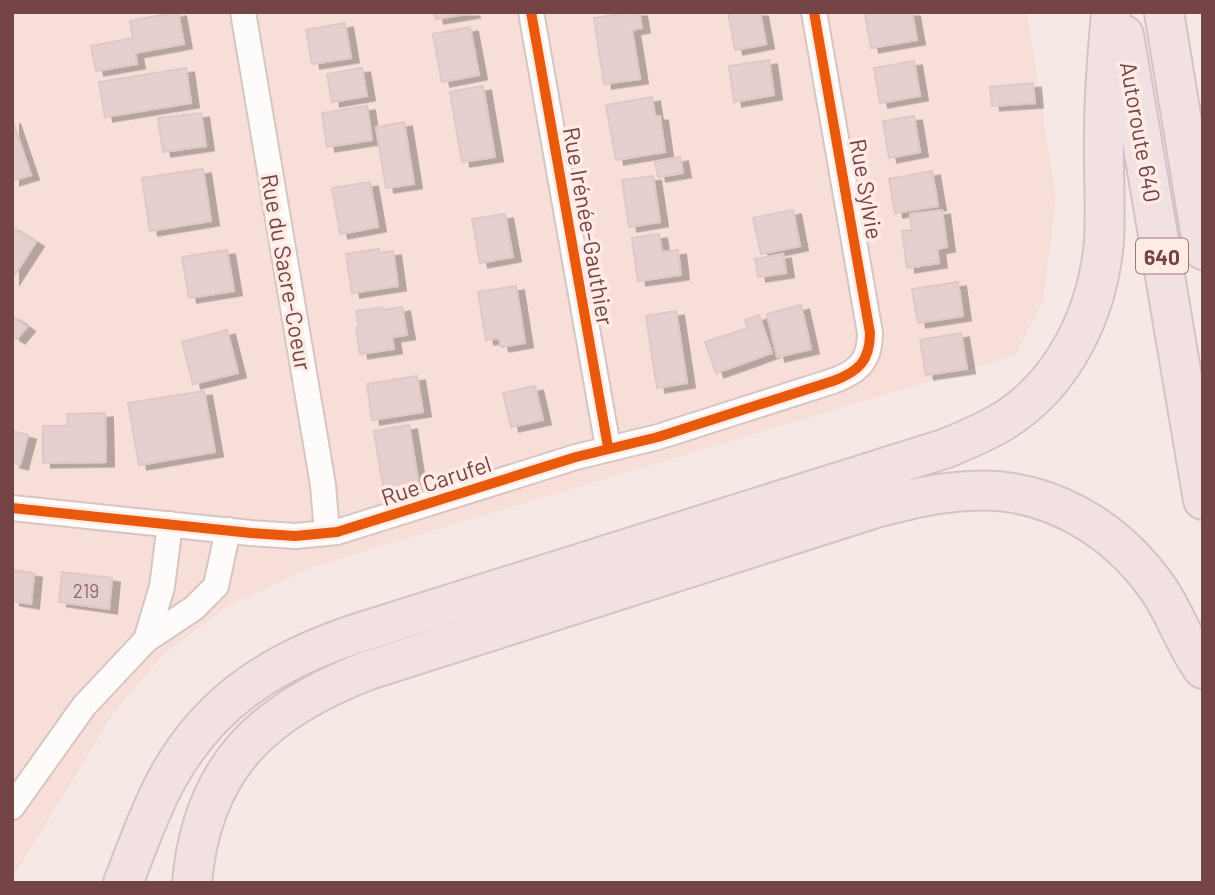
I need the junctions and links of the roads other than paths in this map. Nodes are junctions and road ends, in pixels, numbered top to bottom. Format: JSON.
{"nodes":[{"id":1,"x":243,"y":12,"type":"edge"},
{"id":2,"x":531,"y":12,"type":"edge"},
{"id":3,"x":814,"y":12,"type":"edge"},
{"id":4,"x":1111,"y":12,"type":"edge"},
{"id":5,"x":1121,"y":12,"type":"edge"},
{"id":6,"x":1164,"y":12,"type":"edge"},
{"id":7,"x":1203,"y":250,"type":"edge"},
{"id":8,"x":858,"y":370,"type":"joint"},
{"id":9,"x":608,"y":447,"type":"junction"},
{"id":10,"x":1203,"y":500,"type":"edge"},
{"id":11,"x":12,"y":508,"type":"edge"},
{"id":12,"x":170,"y":524,"type":"junction"},
{"id":13,"x":228,"y":530,"type":"junction"},
{"id":14,"x":327,"y":533,"type":"junction"},
{"id":15,"x":145,"y":640,"type":"junction"},
{"id":16,"x":1203,"y":669,"type":"edge"},
{"id":17,"x":12,"y":807,"type":"edge"},
{"id":18,"x":122,"y":883,"type":"edge"},
{"id":19,"x":192,"y":883,"type":"edge"}],
"edges":[{"from":1,"to":14,"type":"street","name":"Rue du Sacre-Coeur"},
{"from":2,"to":9,"type":"street","name":"Rue Irénée-Gauthier"},
{"from":3,"to":8,"type":"street","name":"Rue Sylvie"},
{"from":4,"to":18,"type":"highway"},
{"from":5,"to":10,"type":"highway","name":"Autoroute 640","number":"640"},
{"from":6,"to":7,"type":"highway","name":"Autoroute 640","number":"640"},
{"from":8,"to":9,"type":"street","name":"Rue Carufel"},
{"from":9,"to":14,"type":"street","name":"Rue Carufel"},
{"from":11,"to":12,"type":"street","name":"Rue Carufel"},
{"from":12,"to":13,"type":"street","name":"Rue Carufel"},
{"from":12,"to":15,"type":"street"},
{"from":13,"to":14,"type":"street","name":"Rue Carufel"},
{"from":13,"to":15,"type":"street"},
{"from":15,"to":17,"type":"street"},
{"from":16,"to":19,"type":"highway"}]}
